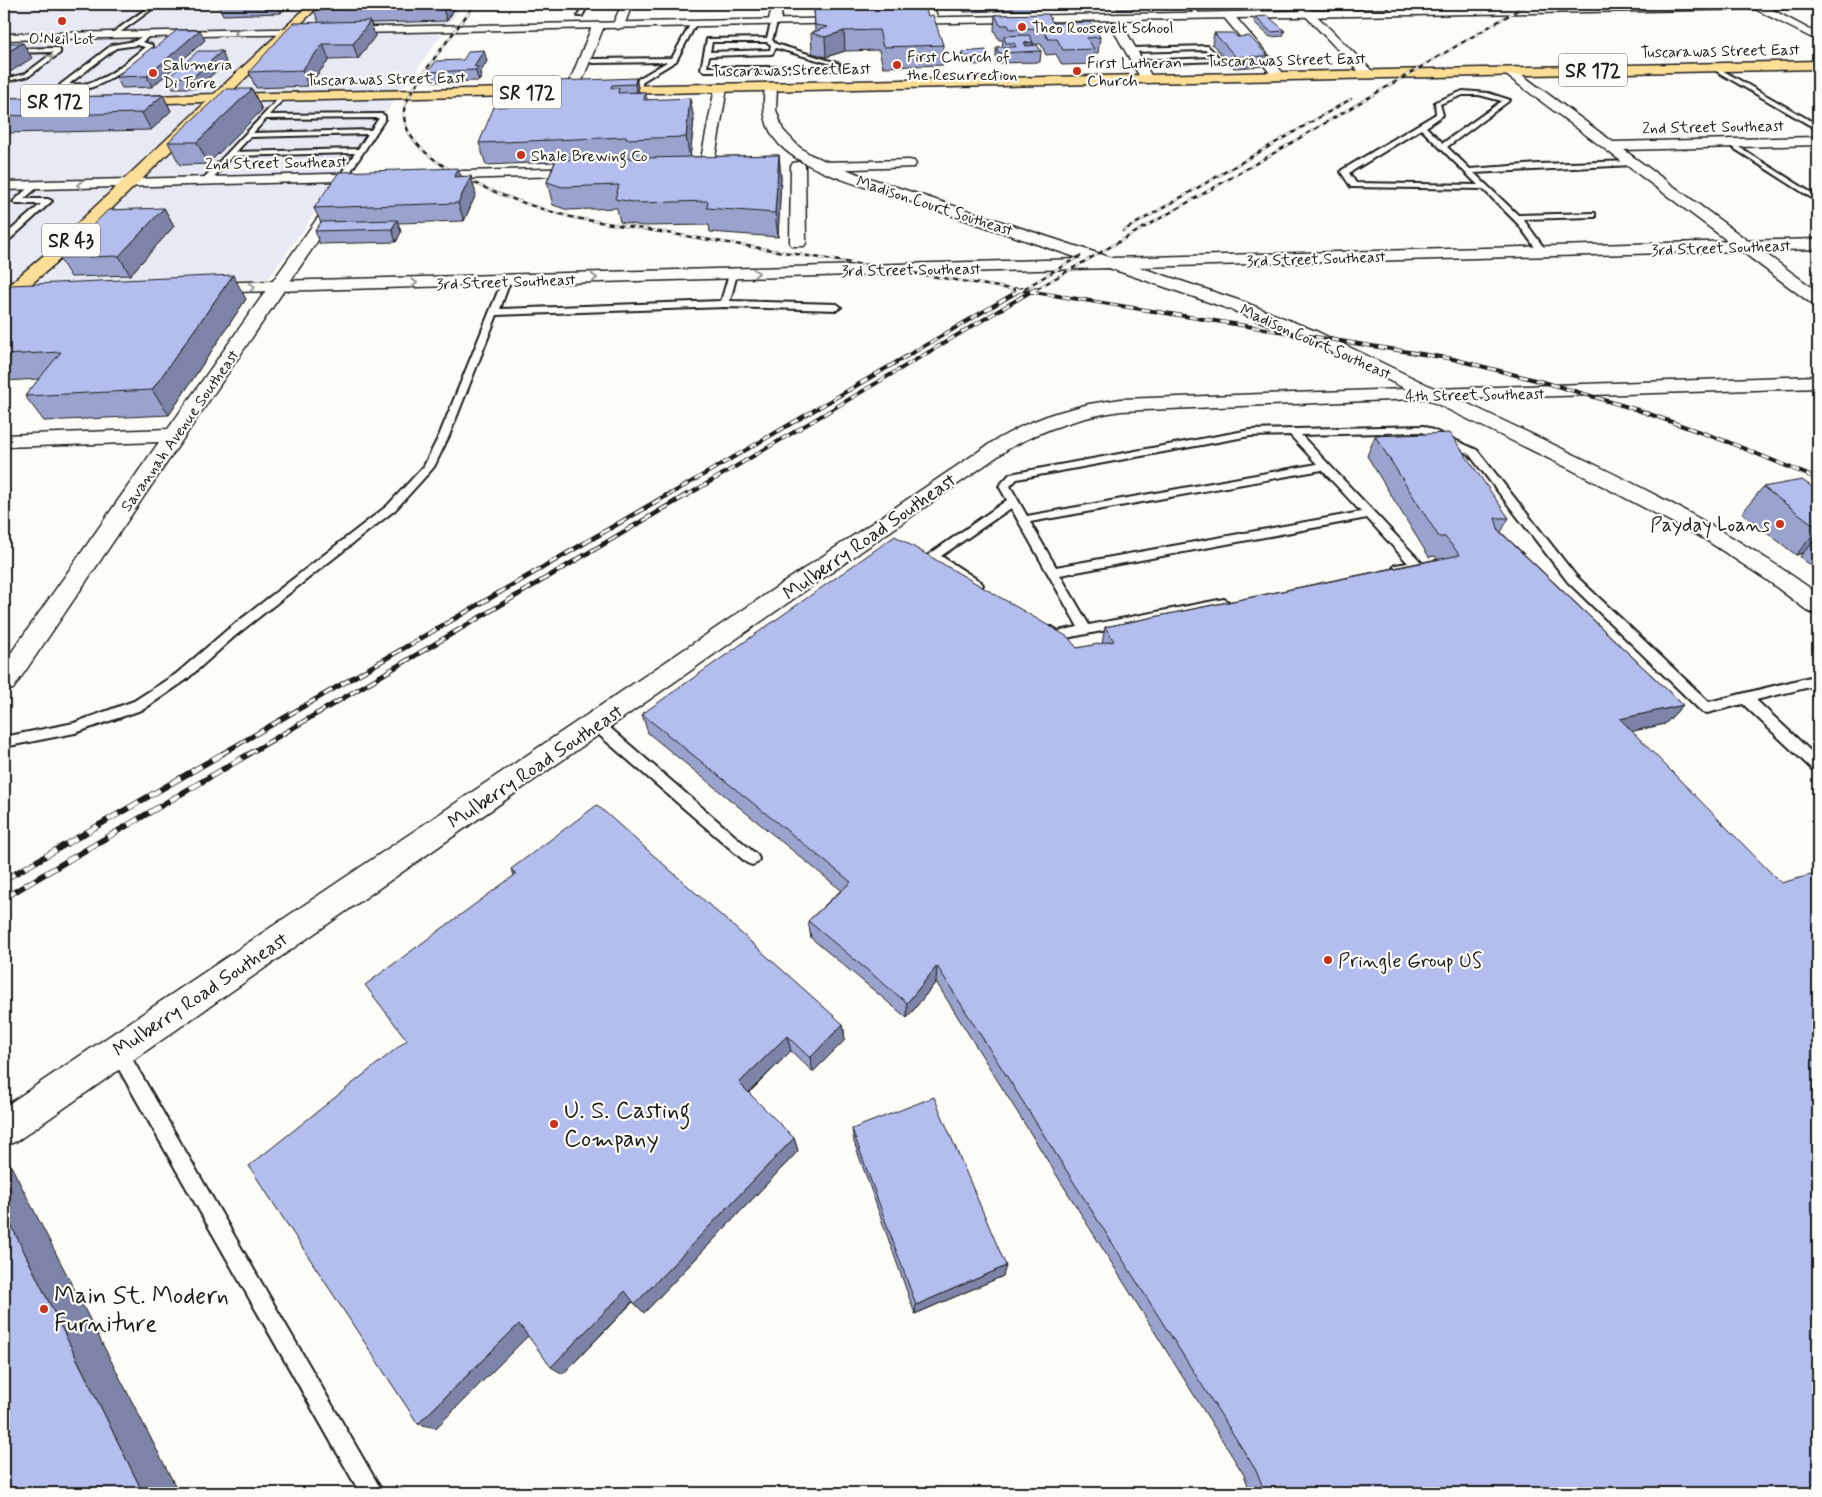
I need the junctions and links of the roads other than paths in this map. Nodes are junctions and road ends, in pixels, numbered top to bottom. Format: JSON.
{"nodes":[{"id":1,"x":156,"y":4,"type":"edge"},
{"id":2,"x":316,"y":4,"type":"edge"},
{"id":3,"x":626,"y":4,"type":"edge"},
{"id":4,"x":778,"y":4,"type":"edge"},
{"id":5,"x":928,"y":4,"type":"edge"},
{"id":6,"x":1106,"y":4,"type":"edge"},
{"id":7,"x":1190,"y":4,"type":"edge"},
{"id":8,"x":1299,"y":4,"type":"edge"},
{"id":9,"x":1390,"y":4,"type":"edge"},
{"id":10,"x":1754,"y":5,"type":"edge"},
{"id":11,"x":1818,"y":5,"type":"edge"},
{"id":12,"x":1483,"y":7,"type":"edge"},
{"id":13,"x":1400,"y":12,"type":"junction"},
{"id":14,"x":1308,"y":13,"type":"junction"},
{"id":15,"x":580,"y":15,"type":"dead end"},
{"id":16,"x":1198,"y":15,"type":"junction"},
{"id":17,"x":1228,"y":15,"type":"junction"},
{"id":18,"x":932,"y":20,"type":"junction"},
{"id":19,"x":1115,"y":20,"type":"junction"},
{"id":20,"x":862,"y":21,"type":"edge"},
{"id":21,"x":882,"y":21,"type":"edge"},
{"id":22,"x":774,"y":22,"type":"junction"},
{"id":23,"x":692,"y":24,"type":"junction"},
{"id":24,"x":598,"y":26,"type":"junction"},
{"id":25,"x":618,"y":26,"type":"junction"},
{"id":26,"x":286,"y":32,"type":"junction"},
{"id":27,"x":149,"y":34,"type":"junction"},
{"id":28,"x":113,"y":35,"type":"junction"},
{"id":29,"x":4,"y":37,"type":"edge"},
{"id":30,"x":1818,"y":38,"type":"edge"},
{"id":31,"x":769,"y":40,"type":"junction"},
{"id":32,"x":137,"y":43,"type":"junction"},
{"id":33,"x":774,"y":45,"type":"junction"},
{"id":34,"x":786,"y":49,"type":"junction"},
{"id":35,"x":819,"y":50,"type":"edge"},
{"id":36,"x":1131,"y":50,"type":"junction"},
{"id":37,"x":4,"y":53,"type":"edge"},
{"id":38,"x":706,"y":54,"type":"junction"},
{"id":39,"x":832,"y":55,"type":"edge"},
{"id":40,"x":674,"y":60,"type":"junction"},
{"id":41,"x":592,"y":62,"type":"dead end"},
{"id":42,"x":1138,"y":62,"type":"junction"},
{"id":43,"x":1818,"y":65,"type":"edge"},
{"id":44,"x":838,"y":66,"type":"junction"},
{"id":45,"x":1713,"y":67,"type":"junction"},
{"id":46,"x":1510,"y":72,"type":"junction"},
{"id":47,"x":1368,"y":74,"type":"junction"},
{"id":48,"x":1279,"y":76,"type":"junction"},
{"id":49,"x":1147,"y":79,"type":"junction"},
{"id":50,"x":6,"y":81,"type":"edge"},
{"id":51,"x":838,"y":85,"type":"junction"},
{"id":52,"x":771,"y":87,"type":"junction"},
{"id":53,"x":638,"y":88,"type":"junction"},
{"id":54,"x":721,"y":88,"type":"junction"},
{"id":55,"x":572,"y":91,"type":"junction"},
{"id":56,"x":282,"y":97,"type":"junction"},
{"id":57,"x":216,"y":98,"type":"junction"},
{"id":58,"x":115,"y":100,"type":"edge"},
{"id":59,"x":265,"y":116,"type":"junction"},
{"id":60,"x":1422,"y":126,"type":"junction"},
{"id":61,"x":1818,"y":128,"type":"edge"},
{"id":62,"x":374,"y":132,"type":"junction"},
{"id":63,"x":248,"y":135,"type":"junction"},
{"id":64,"x":1818,"y":141,"type":"edge"},
{"id":65,"x":1729,"y":143,"type":"junction"},
{"id":66,"x":1609,"y":146,"type":"junction"},
{"id":67,"x":1443,"y":147,"type":"junction"},
{"id":68,"x":361,"y":151,"type":"junction"},
{"id":69,"x":231,"y":154,"type":"junction"},
{"id":70,"x":1633,"y":163,"type":"junction"},
{"id":71,"x":909,"y":164,"type":"dead end"},
{"id":72,"x":798,"y":166,"type":"junction"},
{"id":73,"x":823,"y":166,"type":"junction"},
{"id":74,"x":779,"y":167,"type":"edge"},
{"id":75,"x":724,"y":168,"type":"edge"},
{"id":76,"x":607,"y":171,"type":"edge"},
{"id":77,"x":1468,"y":171,"type":"junction"},
{"id":78,"x":410,"y":176,"type":"edge"},
{"id":79,"x":382,"y":177,"type":"edge"},
{"id":80,"x":347,"y":178,"type":"junction"},
{"id":81,"x":205,"y":182,"type":"junction"},
{"id":82,"x":129,"y":184,"type":"junction"},
{"id":83,"x":4,"y":186,"type":"edge"},
{"id":84,"x":35,"y":186,"type":"junction"},
{"id":85,"x":1485,"y":187,"type":"junction"},
{"id":86,"x":1818,"y":200,"type":"edge"},
{"id":87,"x":1592,"y":215,"type":"dead end"},
{"id":88,"x":1516,"y":217,"type":"junction"},
{"id":89,"x":4,"y":240,"type":"edge"},
{"id":90,"x":798,"y":243,"type":"dead end"},
{"id":91,"x":1818,"y":244,"type":"edge"},
{"id":92,"x":1746,"y":246,"type":"junction"},
{"id":93,"x":1543,"y":252,"type":"junction"},
{"id":94,"x":1256,"y":260,"type":"junction"},
{"id":95,"x":1111,"y":264,"type":"junction"},
{"id":96,"x":733,"y":274,"type":"junction"},
{"id":97,"x":506,"y":281,"type":"junction"},
{"id":98,"x":278,"y":286,"type":"junction"},
{"id":99,"x":190,"y":289,"type":"edge"},
{"id":100,"x":35,"y":293,"type":"edge"},
{"id":101,"x":6,"y":295,"type":"edge"},
{"id":102,"x":1818,"y":300,"type":"edge"},
{"id":103,"x":725,"y":304,"type":"junction"},
{"id":104,"x":1238,"y":306,"type":"junction"},
{"id":105,"x":837,"y":307,"type":"dead end"},
{"id":106,"x":494,"y":312,"type":"junction"},
{"id":107,"x":1818,"y":382,"type":"edge"},
{"id":108,"x":1433,"y":394,"type":"junction"},
{"id":109,"x":1072,"y":414,"type":"joint"},
{"id":110,"x":1293,"y":432,"type":"junction"},
{"id":111,"x":175,"y":435,"type":"junction"},
{"id":112,"x":4,"y":441,"type":"edge"},
{"id":113,"x":1325,"y":466,"type":"junction"},
{"id":114,"x":1013,"y":501,"type":"junction"},
{"id":115,"x":1369,"y":514,"type":"junction"},
{"id":116,"x":1023,"y":520,"type":"junction"},
{"id":117,"x":1388,"y":570,"type":"edge"},
{"id":118,"x":1053,"y":572,"type":"junction"},
{"id":119,"x":991,"y":594,"type":"edge"},
{"id":120,"x":1232,"y":601,"type":"edge"},
{"id":121,"x":1818,"y":606,"type":"edge"},
{"id":122,"x":1040,"y":626,"type":"edge"},
{"id":123,"x":1086,"y":630,"type":"junction"},
{"id":124,"x":12,"y":659,"type":"edge"},
{"id":125,"x":1818,"y":680,"type":"edge"},
{"id":126,"x":4,"y":682,"type":"edge"},
{"id":127,"x":1745,"y":698,"type":"junction"},
{"id":128,"x":596,"y":724,"type":"junction"},
{"id":129,"x":4,"y":742,"type":"edge"},
{"id":130,"x":1818,"y":766,"type":"edge"},
{"id":131,"x":752,"y":859,"type":"dead end"},
{"id":132,"x":118,"y":1051,"type":"junction"},
{"id":133,"x":4,"y":1128,"type":"edge"},
{"id":134,"x":372,"y":1493,"type":"edge"}],
"edges":[{"from":1,"to":28,"type":"lane"},
{"from":2,"to":26,"type":"main road","number":"SR 43"},
{"from":3,"to":15,"type":"lane"},
{"from":3,"to":25,"type":"street"},
{"from":4,"to":22,"type":"street"},
{"from":5,"to":18,"type":"street"},
{"from":6,"to":19,"type":"street"},
{"from":7,"to":16,"type":"lane"},
{"from":8,"to":14,"type":"street"},
{"from":9,"to":13,"type":"street"},
{"from":10,"to":11,"type":"street"},
{"from":10,"to":12,"type":"street"},
{"from":10,"to":30,"type":"street"},
{"from":12,"to":13,"type":"street"},
{"from":13,"to":14,"type":"street"},
{"from":14,"to":17,"type":"street"},
{"from":14,"to":47,"type":"street"},
{"from":16,"to":17,"type":"street"},
{"from":16,"to":19,"type":"street"},
{"from":17,"to":48,"type":"street"},
{"from":18,"to":19,"type":"street"},
{"from":18,"to":21,"type":"street"},
{"from":19,"to":36,"type":"street"},
{"from":20,"to":22,"type":"street"},
{"from":22,"to":23,"type":"street"},
{"from":22,"to":31,"type":"lane"},
{"from":23,"to":25,"type":"street"},
{"from":23,"to":40,"type":"lane"},
{"from":24,"to":25,"type":"street"},
{"from":24,"to":26,"type":"street"},
{"from":24,"to":55,"type":"street"},
{"from":26,"to":27,"type":"street","one_way":true},
{"from":26,"to":57,"type":"main road","number":"SR 43"},
{"from":27,"to":28,"type":"street"},
{"from":27,"to":32,"type":"lane"},
{"from":28,"to":29,"type":"street"},
{"from":31,"to":33,"type":"lane"},
{"from":31,"to":38,"type":"lane"},
{"from":32,"to":32,"type":"lane"},
{"from":33,"to":34,"type":"lane"},
{"from":33,"to":38,"type":"lane"},
{"from":34,"to":35,"type":"lane"},
{"from":34,"to":44,"type":"lane"},
{"from":36,"to":42,"type":"street"},
{"from":36,"to":42,"type":"lane"},
{"from":37,"to":50,"type":"lane"},
{"from":50,"to":37,"type":"lane","one_way":true},
{"from":38,"to":44,"type":"lane"},
{"from":39,"to":44,"type":"lane"},
{"from":40,"to":41,"type":"lane"},
{"from":40,"to":53,"type":"lane"},
{"from":42,"to":49,"type":"street"},
{"from":43,"to":45,"type":"main road","name":"Tuscarawas Street East","number":"SR 172"},
{"from":44,"to":51,"type":"lane"},
{"from":45,"to":46,"type":"main road","name":"Tuscarawas Street East","number":"SR 172"},
{"from":45,"to":61,"type":"lane"},
{"from":46,"to":47,"type":"main road","name":"Tuscarawas Street East","number":"SR 172"},
{"from":46,"to":66,"type":"street"},
{"from":47,"to":48,"type":"main road","name":"Tuscarawas Street East","number":"SR 172"},
{"from":48,"to":49,"type":"main road","name":"Tuscarawas Street East","number":"SR 172"},
{"from":49,"to":51,"type":"main road","name":"Tuscarawas Street East","number":"SR 172"},
{"from":51,"to":52,"type":"main road","name":"Tuscarawas Street East","number":"SR 172"},
{"from":52,"to":54,"type":"main road","name":"Tuscarawas Street East","number":"SR 172"},
{"from":52,"to":73,"type":"street","name":"Madison Court Southeast"},
{"from":53,"to":54,"type":"main road","name":"Tuscarawas Street East","number":"SR 172"},
{"from":53,"to":55,"type":"main road","name":"Tuscarawas Street East","number":"SR 172"},
{"from":54,"to":75,"type":"street"},
{"from":55,"to":56,"type":"main road","name":"Tuscarawas Street East","number":"SR 172"},
{"from":56,"to":57,"type":"main road","name":"Tuscarawas Street East","number":"SR 172"},
{"from":56,"to":59,"type":"lane"},
{"from":57,"to":58,"type":"main road","name":"Tuscarawas Street East","number":"SR 172"},
{"from":57,"to":82,"type":"main road","number":"SR 43"},
{"from":59,"to":62,"type":"lane"},
{"from":59,"to":63,"type":"lane"},
{"from":60,"to":67,"type":"lane"},
{"from":60,"to":67,"type":"lane"},
{"from":60,"to":85,"type":"lane"},
{"from":62,"to":63,"type":"lane"},
{"from":62,"to":68,"type":"lane"},
{"from":63,"to":69,"type":"lane"},
{"from":64,"to":65,"type":"street","name":"2nd Street Southeast"},
{"from":65,"to":66,"type":"street","name":"2nd Street Southeast"},
{"from":65,"to":86,"type":"lane"},
{"from":66,"to":70,"type":"street"},
{"from":67,"to":77,"type":"lane"},
{"from":68,"to":69,"type":"lane"},
{"from":68,"to":80,"type":"lane"},
{"from":69,"to":81,"type":"lane"},
{"from":70,"to":77,"type":"lane"},
{"from":70,"to":92,"type":"street"},
{"from":71,"to":73,"type":"street"},
{"from":72,"to":73,"type":"street"},
{"from":72,"to":74,"type":"street"},
{"from":72,"to":90,"type":"street"},
{"from":73,"to":95,"type":"street","name":"Madison Court Southeast"},
{"from":76,"to":78,"type":"street"},
{"from":77,"to":85,"type":"lane"},
{"from":79,"to":80,"type":"street","name":"2nd Street Southeast"},
{"from":80,"to":81,"type":"street","name":"2nd Street Southeast"},
{"from":80,"to":98,"type":"street","name":"Savannah Avenue Southeast"},
{"from":81,"to":82,"type":"street","name":"2nd Street Southeast"},
{"from":82,"to":84,"type":"street","name":"2nd Street Southeast","one_way":true},
{"from":82,"to":101,"type":"main road","number":"SR 43"},
{"from":83,"to":84,"type":"street","name":"2nd Street Southeast"},
{"from":84,"to":89,"type":"lane"},
{"from":85,"to":88,"type":"lane"},
{"from":87,"to":88,"type":"lane"},
{"from":88,"to":93,"type":"lane"},
{"from":91,"to":92,"type":"street","name":"3rd Street Southeast"},
{"from":92,"to":93,"type":"street","name":"3rd Street Southeast"},
{"from":92,"to":102,"type":"street"},
{"from":93,"to":94,"type":"street","name":"3rd Street Southeast"},
{"from":94,"to":95,"type":"street","name":"3rd Street Southeast"},
{"from":94,"to":104,"type":"street"},
{"from":96,"to":95,"type":"street","name":"3rd Street Southeast","one_way":true},
{"from":95,"to":104,"type":"street","name":"Madison Court Southeast"},
{"from":97,"to":96,"type":"street","name":"3rd Street Southeast","one_way":true},
{"from":96,"to":103,"type":"lane"},
{"from":98,"to":97,"type":"street","name":"3rd Street Southeast","one_way":true},
{"from":97,"to":106,"type":"lane"},
{"from":99,"to":98,"type":"street","name":"3rd Street Southeast","one_way":true},
{"from":98,"to":111,"type":"street","name":"Savannah Avenue Southeast"},
{"from":100,"to":101,"type":"street"},
{"from":103,"to":105,"type":"lane"},
{"from":103,"to":106,"type":"lane"},
{"from":104,"to":108,"type":"street","name":"Madison Court Southeast"},
{"from":106,"to":129,"type":"lane"},
{"from":107,"to":108,"type":"street","name":"4th Street Southeast"},
{"from":108,"to":109,"type":"street","name":"4th Street Southeast"},
{"from":108,"to":121,"type":"street","name":"Madison Court Southeast"},
{"from":109,"to":128,"type":"street","name":"Mulberry Road Southeast"},
{"from":110,"to":113,"type":"lane"},
{"from":110,"to":114,"type":"lane"},
{"from":110,"to":127,"type":"lane"},
{"from":111,"to":112,"type":"street"},
{"from":111,"to":124,"type":"street","name":"Savannah Avenue Southeast"},
{"from":113,"to":115,"type":"lane"},
{"from":113,"to":116,"type":"lane"},
{"from":114,"to":116,"type":"lane"},
{"from":114,"to":119,"type":"lane"},
{"from":115,"to":117,"type":"lane"},
{"from":115,"to":118,"type":"lane"},
{"from":116,"to":118,"type":"lane"},
{"from":118,"to":123,"type":"lane"},
{"from":120,"to":123,"type":"lane"},
{"from":122,"to":123,"type":"lane"},
{"from":124,"to":126,"type":"street","name":"Savannah Avenue Southeast"},
{"from":125,"to":127,"type":"lane"},
{"from":127,"to":130,"type":"lane"},
{"from":128,"to":131,"type":"lane"},
{"from":128,"to":132,"type":"street","name":"Mulberry Road Southeast"},
{"from":132,"to":133,"type":"street","name":"Mulberry Road Southeast"},
{"from":132,"to":134,"type":"lane"}]}
